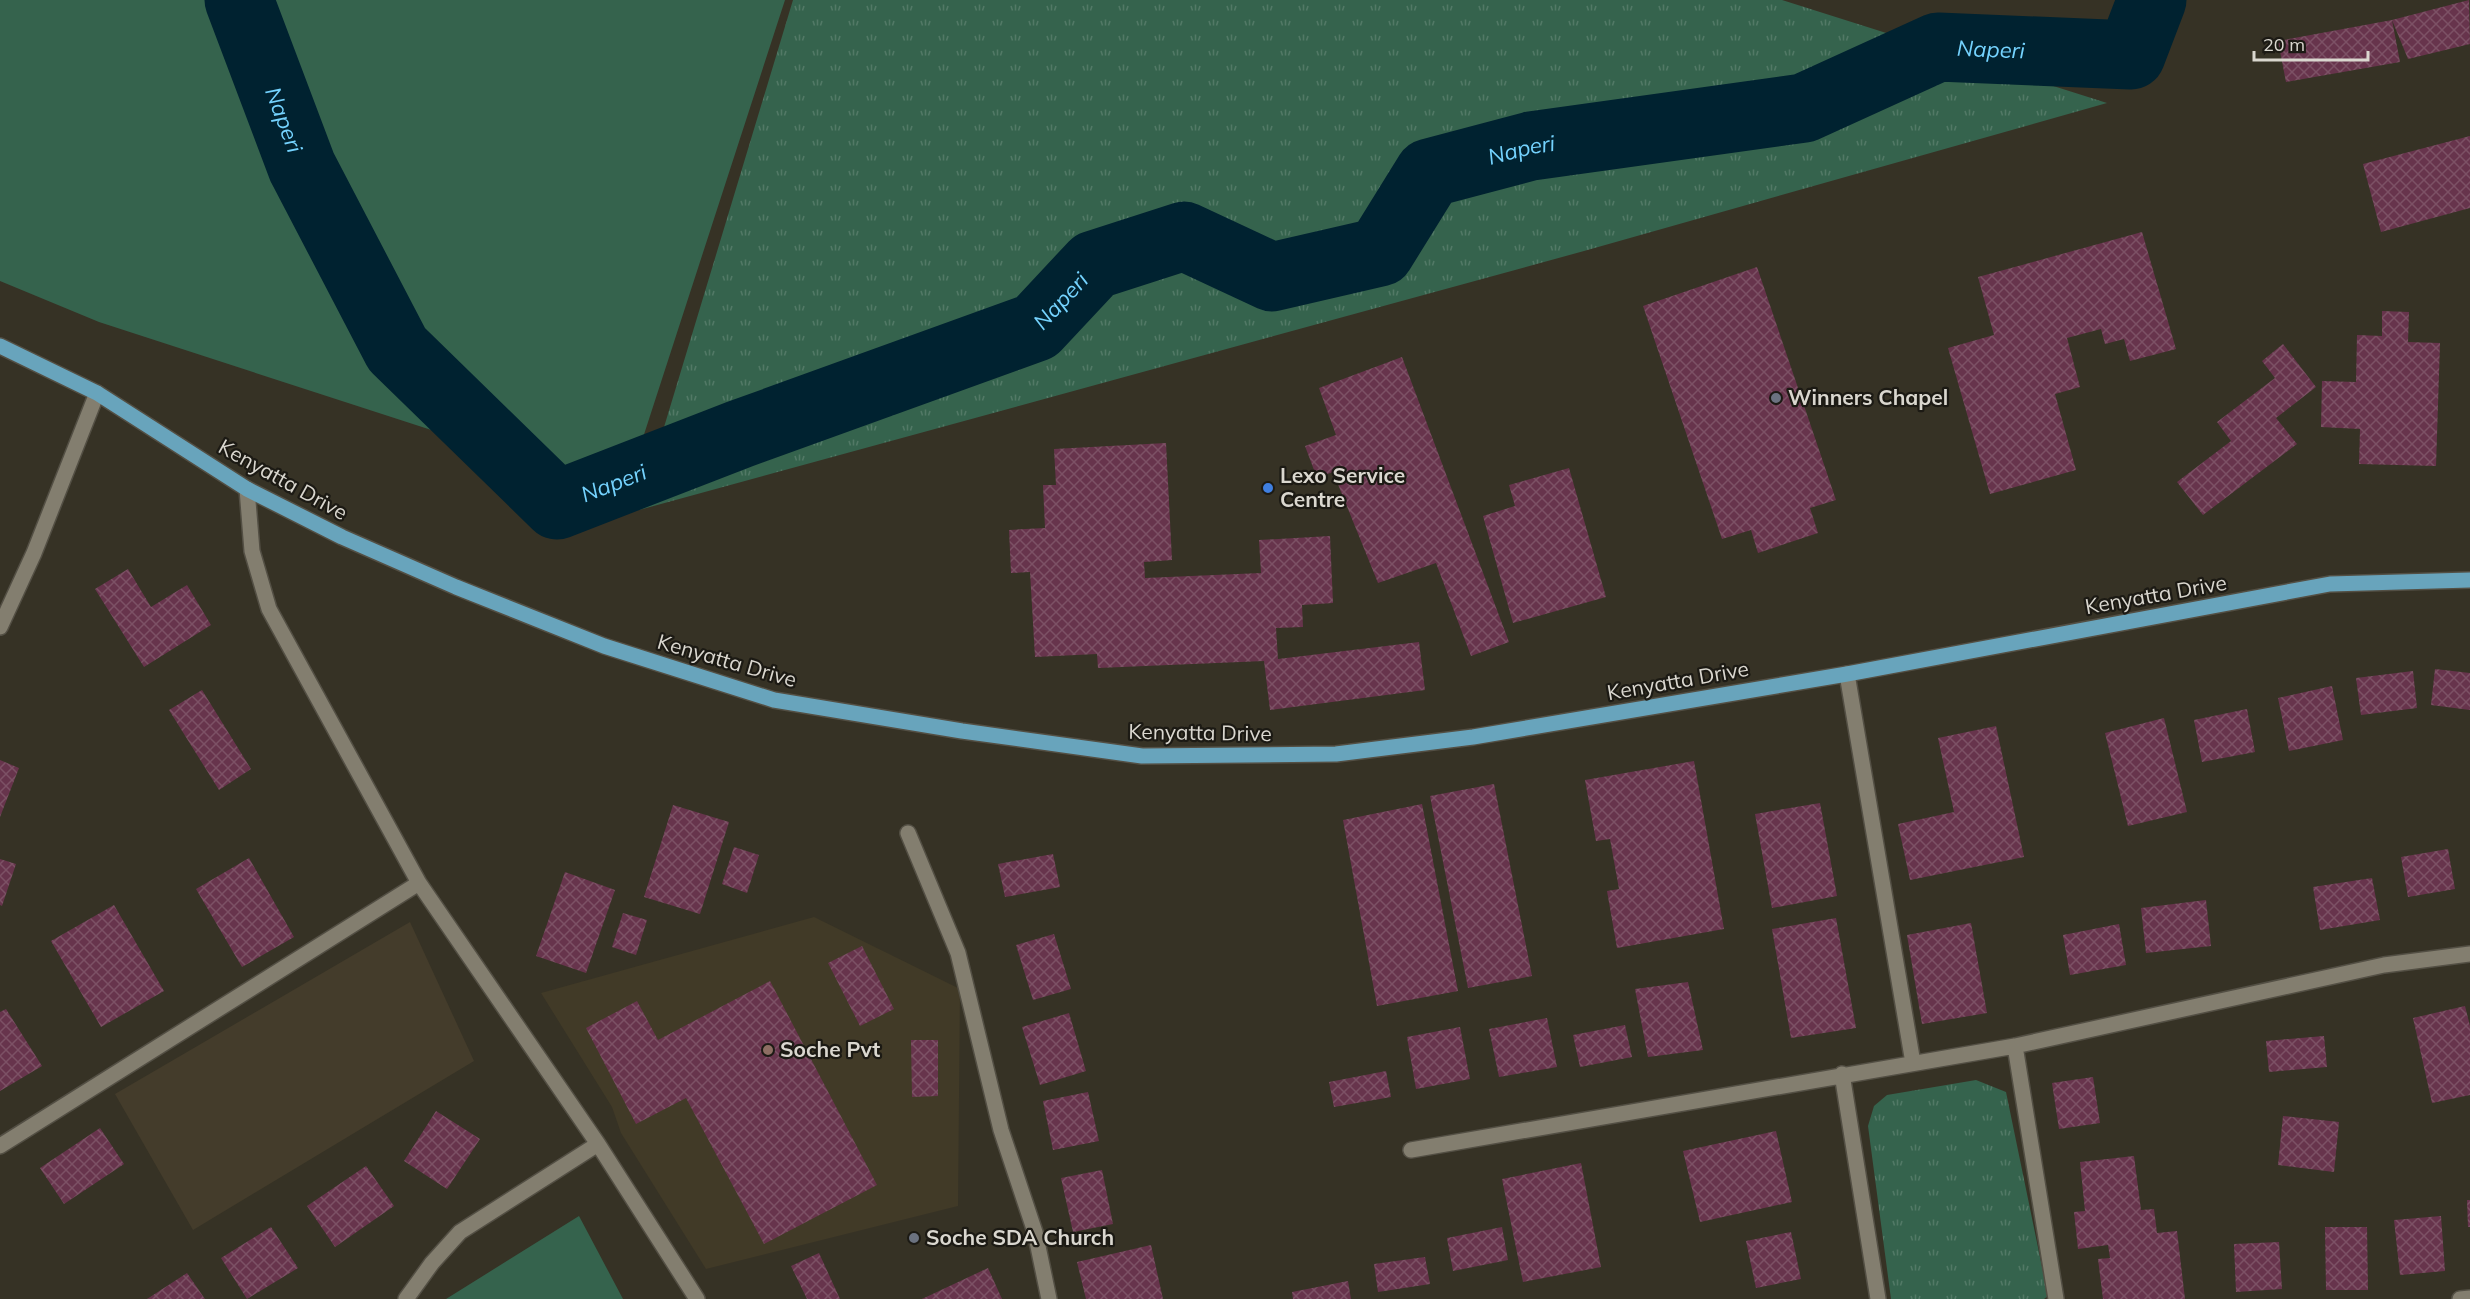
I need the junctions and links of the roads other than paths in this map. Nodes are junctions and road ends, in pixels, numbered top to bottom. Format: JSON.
{"nodes":[{"id":1,"x":0,"y":346,"type":"edge"},
{"id":2,"x":97,"y":393,"type":"junction"},
{"id":3,"x":247,"y":489,"type":"junction"},
{"id":4,"x":2470,"y":580,"type":"edge"},
{"id":5,"x":0,"y":627,"type":"edge"},
{"id":6,"x":1846,"y":674,"type":"junction"},
{"id":7,"x":908,"y":833,"type":"dead end"},
{"id":8,"x":419,"y":883,"type":"junction"},
{"id":9,"x":2470,"y":954,"type":"edge"},
{"id":10,"x":2016,"y":1046,"type":"junction"},
{"id":11,"x":1913,"y":1063,"type":"junction"},
{"id":12,"x":1842,"y":1074,"type":"junction"},
{"id":13,"x":598,"y":1144,"type":"junction"},
{"id":14,"x":0,"y":1146,"type":"edge"},
{"id":15,"x":1411,"y":1150,"type":"dead end"},
{"id":16,"x":2470,"y":1298,"type":"edge"},
{"id":17,"x":406,"y":1299,"type":"edge"},
{"id":18,"x":697,"y":1299,"type":"edge"},
{"id":19,"x":1049,"y":1299,"type":"edge"},
{"id":20,"x":1878,"y":1299,"type":"edge"},
{"id":21,"x":2056,"y":1299,"type":"edge"},
{"id":22,"x":2460,"y":1299,"type":"edge"}],
"edges":[{"from":1,"to":2,"type":"main road","name":"Kenyatta Drive"},
{"from":2,"to":3,"type":"main road","name":"Kenyatta Drive"},
{"from":2,"to":5,"type":"street"},
{"from":3,"to":6,"type":"main road","name":"Kenyatta Drive"},
{"from":3,"to":8,"type":"street"},
{"from":4,"to":6,"type":"main road","name":"Kenyatta Drive"},
{"from":6,"to":11,"type":"street"},
{"from":7,"to":19,"type":"street"},
{"from":8,"to":13,"type":"street"},
{"from":8,"to":14,"type":"street"},
{"from":9,"to":10,"type":"street"},
{"from":10,"to":11,"type":"street"},
{"from":10,"to":21,"type":"street"},
{"from":11,"to":12,"type":"street"},
{"from":12,"to":15,"type":"street"},
{"from":12,"to":20,"type":"street"},
{"from":13,"to":17,"type":"street"},
{"from":13,"to":18,"type":"street"},
{"from":16,"to":22,"type":"street"}]}
